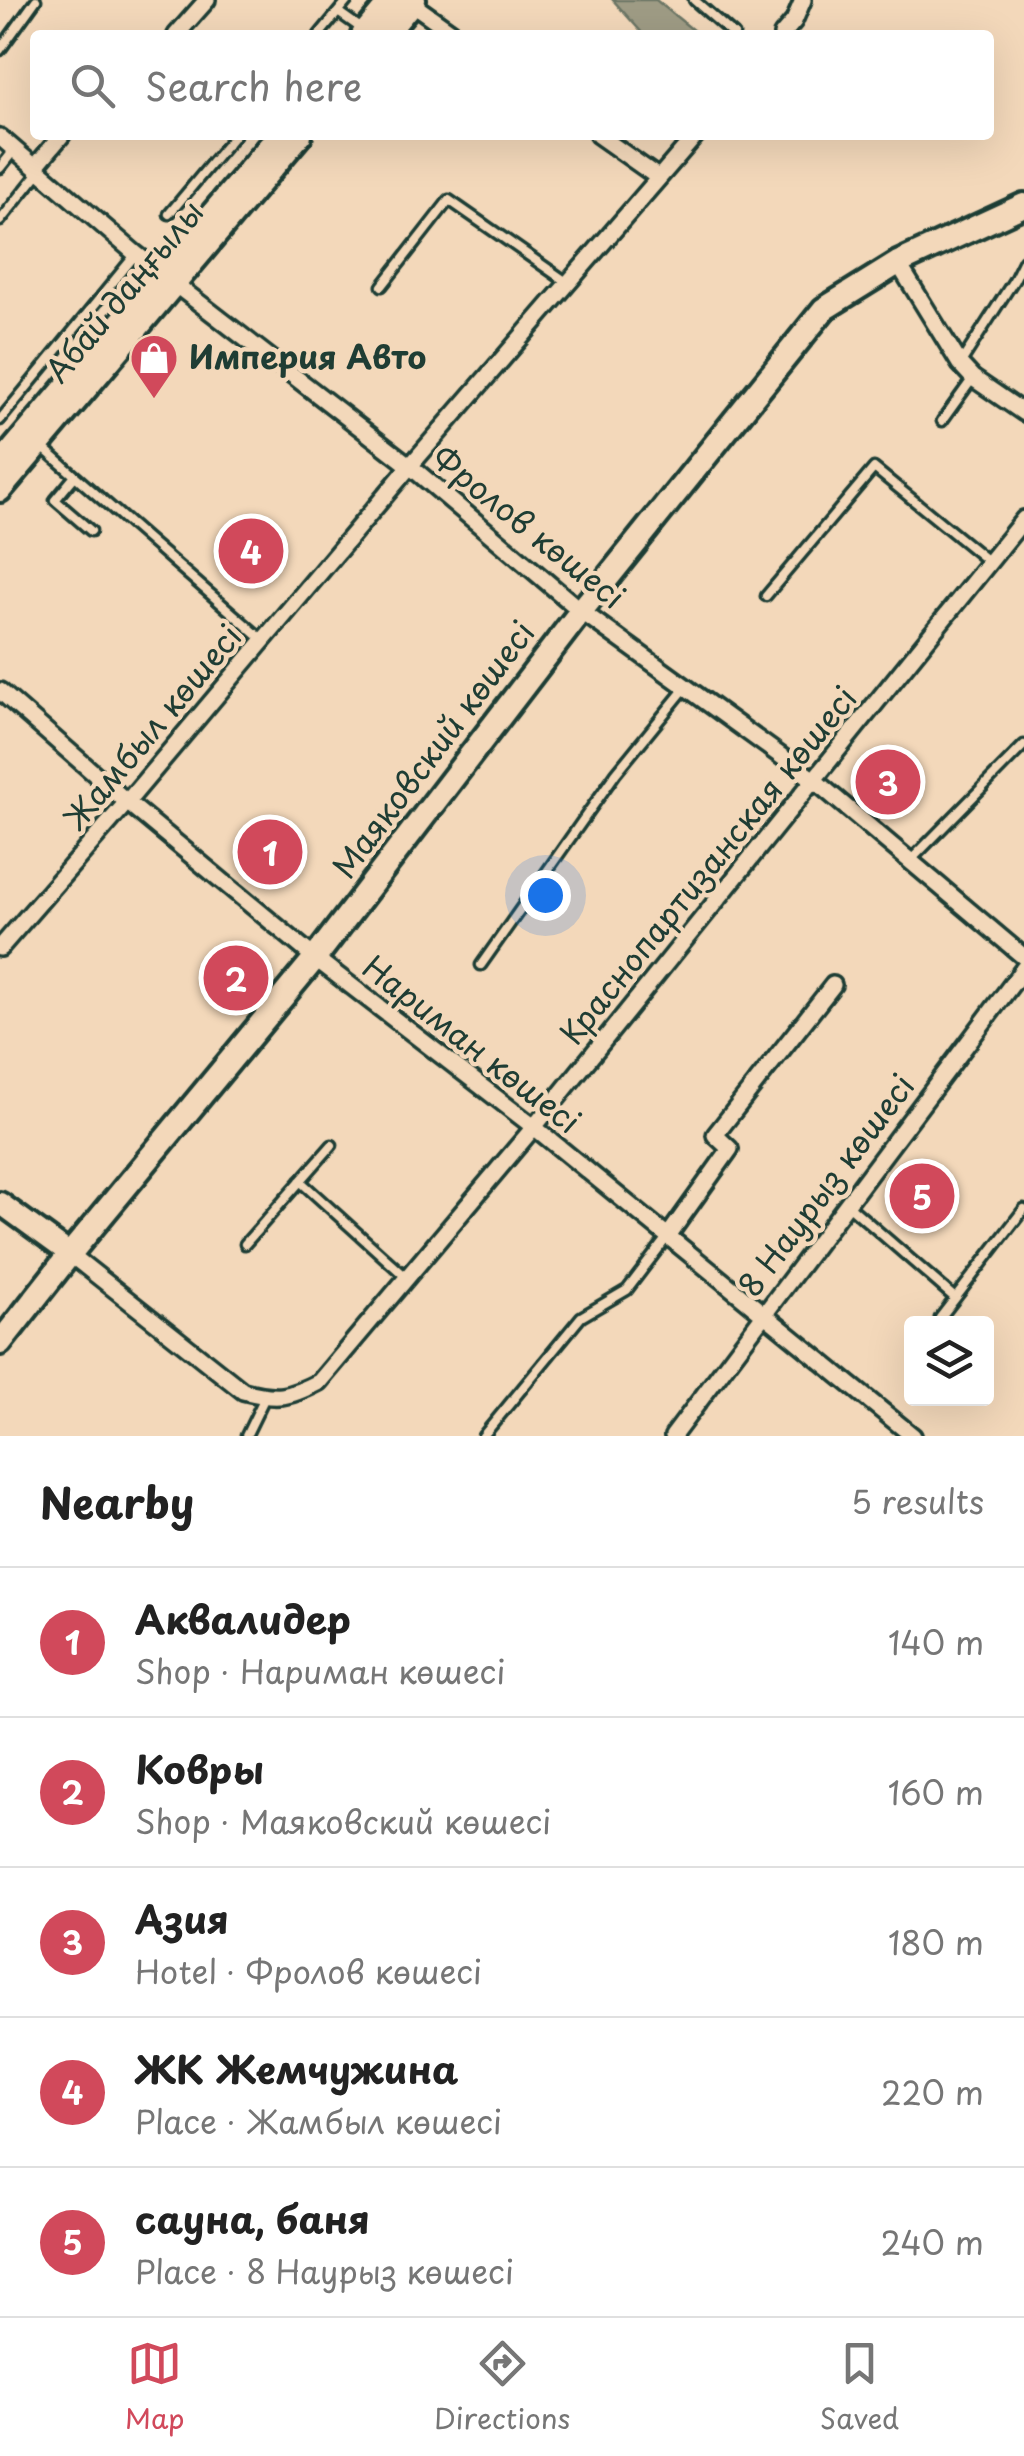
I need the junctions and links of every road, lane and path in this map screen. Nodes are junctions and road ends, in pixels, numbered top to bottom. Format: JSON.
{"nodes":[{"id":1,"x":36,"y":0,"type":"edge"},
{"id":2,"x":207,"y":0,"type":"edge"},
{"id":3,"x":348,"y":0,"type":"edge"},
{"id":4,"x":694,"y":0,"type":"edge"},
{"id":5,"x":803,"y":0,"type":"edge"},
{"id":6,"x":406,"y":1,"type":"edge"},
{"id":7,"x":338,"y":12,"type":"junction"},
{"id":8,"x":180,"y":30,"type":"edge"},
{"id":9,"x":323,"y":30,"type":"edge"},
{"id":10,"x":365,"y":30,"type":"edge"},
{"id":11,"x":375,"y":30,"type":"edge"},
{"id":12,"x":449,"y":30,"type":"edge"},
{"id":13,"x":728,"y":30,"type":"edge"},
{"id":14,"x":786,"y":30,"type":"edge"},
{"id":15,"x":0,"y":50,"type":"edge"},
{"id":16,"x":0,"y":138,"type":"edge"},
{"id":17,"x":58,"y":140,"type":"edge"},
{"id":18,"x":231,"y":140,"type":"edge"},
{"id":19,"x":274,"y":140,"type":"edge"},
{"id":20,"x":295,"y":140,"type":"edge"},
{"id":21,"x":605,"y":140,"type":"edge"},
{"id":22,"x":692,"y":140,"type":"edge"},
{"id":23,"x":15,"y":150,"type":"junction"},
{"id":24,"x":0,"y":168,"type":"edge"},
{"id":25,"x":38,"y":169,"type":"junction"},
{"id":26,"x":659,"y":178,"type":"junction"},
{"id":27,"x":1024,"y":205,"type":"edge"},
{"id":28,"x":170,"y":214,"type":"dead end"},
{"id":29,"x":0,"y":221,"type":"edge"},
{"id":30,"x":136,"y":254,"type":"junction"},
{"id":31,"x":1024,"y":260,"type":"edge"},
{"id":32,"x":898,"y":263,"type":"junction"},
{"id":33,"x":168,"y":278,"type":"junction"},
{"id":34,"x":568,"y":283,"type":"junction"},
{"id":35,"x":382,"y":286,"type":"dead end"},
{"id":36,"x":960,"y":364,"type":"junction"},
{"id":37,"x":973,"y":378,"type":"junction"},
{"id":38,"x":1024,"y":412,"type":"edge"},
{"id":39,"x":0,"y":420,"type":"edge"},
{"id":40,"x":942,"y":421,"type":"dead end"},
{"id":41,"x":39,"y":444,"type":"junction"},
{"id":42,"x":0,"y":465,"type":"edge"},
{"id":43,"x":410,"y":466,"type":"junction"},
{"id":44,"x":75,"y":476,"type":"junction"},
{"id":45,"x":0,"y":490,"type":"edge"},
{"id":46,"x":1024,"y":519,"type":"edge"},
{"id":47,"x":91,"y":531,"type":"dead end"},
{"id":48,"x":989,"y":562,"type":"junction"},
{"id":49,"x":766,"y":596,"type":"dead end"},
{"id":50,"x":582,"y":610,"type":"junction"},
{"id":51,"x":264,"y":640,"type":"junction"},
{"id":52,"x":686,"y":687,"type":"junction"},
{"id":53,"x":0,"y":691,"type":"edge"},
{"id":54,"x":1024,"y":745,"type":"edge"},
{"id":55,"x":814,"y":780,"type":"junction"},
{"id":56,"x":127,"y":802,"type":"junction"},
{"id":57,"x":910,"y":861,"type":"junction"},
{"id":58,"x":0,"y":948,"type":"edge"},
{"id":59,"x":1024,"y":957,"type":"edge"},
{"id":60,"x":316,"y":958,"type":"junction"},
{"id":61,"x":481,"y":964,"type":"dead end"},
{"id":62,"x":1024,"y":968,"type":"edge"},
{"id":63,"x":834,"y":985,"type":"dead end"},
{"id":64,"x":534,"y":1128,"type":"junction"},
{"id":65,"x":332,"y":1145,"type":"dead end"},
{"id":66,"x":300,"y":1181,"type":"junction"},
{"id":67,"x":0,"y":1204,"type":"edge"},
{"id":68,"x":847,"y":1204,"type":"junction"},
{"id":69,"x":1024,"y":1209,"type":"edge"},
{"id":70,"x":668,"y":1236,"type":"junction"},
{"id":71,"x":246,"y":1244,"type":"dead end"},
{"id":72,"x":70,"y":1254,"type":"junction"},
{"id":73,"x":407,"y":1278,"type":"junction"},
{"id":74,"x":956,"y":1298,"type":"junction"},
{"id":75,"x":764,"y":1314,"type":"junction"},
{"id":76,"x":942,"y":1316,"type":"edge"},
{"id":77,"x":0,"y":1343,"type":"edge"},
{"id":78,"x":265,"y":1397,"type":"junction"},
{"id":79,"x":246,"y":1436,"type":"edge"},
{"id":80,"x":483,"y":1436,"type":"edge"},
{"id":81,"x":673,"y":1436,"type":"edge"},
{"id":82,"x":913,"y":1436,"type":"edge"}],
"edges":[{"from":1,"to":15,"type":"lane"},
{"from":2,"to":8,"type":"street"},
{"from":3,"to":7,"type":"lane"},
{"from":4,"to":13,"type":"lane"},
{"from":5,"to":14,"type":"street"},
{"from":6,"to":11,"type":"main road"},
{"from":6,"to":12,"type":"street"},
{"from":7,"to":9,"type":"lane"},
{"from":7,"to":10,"type":"lane"},
{"from":16,"to":23,"type":"street","name":"Фролов көшесі"},
{"from":17,"to":25,"type":"street"},
{"from":18,"to":28,"type":"lane"},
{"from":19,"to":33,"type":"main road","name":"Абай даңғылы"},
{"from":20,"to":33,"type":"main road","name":"Абай даңғылы"},
{"from":21,"to":26,"type":"street"},
{"from":22,"to":26,"type":"street","name":"Жамбыл көшесі"},
{"from":23,"to":24,"type":"lane"},
{"from":23,"to":25,"type":"street","name":"Фролов көшесі"},
{"from":25,"to":29,"type":"lane"},
{"from":25,"to":30,"type":"street","name":"Фролов көшесі"},
{"from":26,"to":34,"type":"street","name":"Жамбыл көшесі"},
{"from":27,"to":32,"type":"main road","name":"Маяковский көшесі"},
{"from":30,"to":33,"type":"street","name":"Фролов көшесі"},
{"from":30,"to":39,"type":"lane"},
{"from":31,"to":36,"type":"lane"},
{"from":32,"to":36,"type":"street"},
{"from":32,"to":50,"type":"main road","name":"Маяковский көшесі"},
{"from":33,"to":41,"type":"main road","name":"Абай даңғылы"},
{"from":33,"to":42,"type":"main road","name":"Абай даңғылы"},
{"from":33,"to":43,"type":"street","name":"Фролов көшесі"},
{"from":34,"to":35,"type":"lane"},
{"from":34,"to":43,"type":"street","name":"Жамбыл көшесі"},
{"from":36,"to":37,"type":"street"},
{"from":37,"to":38,"type":"street"},
{"from":37,"to":40,"type":"lane"},
{"from":41,"to":44,"type":"lane"},
{"from":41,"to":45,"type":"main road","name":"Абай даңғылы"},
{"from":43,"to":50,"type":"street","name":"Фролов көшесі"},
{"from":43,"to":51,"type":"street","name":"Жамбыл көшесі"},
{"from":44,"to":47,"type":"lane"},
{"from":44,"to":51,"type":"lane"},
{"from":46,"to":48,"type":"street","name":"Краснопартизанская көшесі"},
{"from":48,"to":49,"type":"lane"},
{"from":48,"to":55,"type":"street","name":"Краснопартизанская көшесі"},
{"from":50,"to":52,"type":"street","name":"Фролов көшесі"},
{"from":50,"to":60,"type":"main road","name":"Маяковский көшесі"},
{"from":51,"to":56,"type":"street","name":"Жамбыл көшесі"},
{"from":52,"to":55,"type":"street","name":"Фролов көшесі"},
{"from":52,"to":61,"type":"lane"},
{"from":53,"to":56,"type":"street","name":"Нариман көшесі"},
{"from":54,"to":57,"type":"lane"},
{"from":55,"to":57,"type":"street","name":"Фролов көшесі"},
{"from":55,"to":64,"type":"street","name":"Краснопартизанская көшесі"},
{"from":56,"to":58,"type":"street","name":"Жамбыл көшесі"},
{"from":56,"to":60,"type":"street","name":"Нариман көшесі"},
{"from":57,"to":59,"type":"street","name":"Фролов көшесі"},
{"from":60,"to":64,"type":"street","name":"Нариман көшесі"},
{"from":60,"to":72,"type":"main road","name":"Маяковский көшесі"},
{"from":62,"to":68,"type":"street","name":"8 Наурыз көшесі"},
{"from":63,"to":70,"type":"street"},
{"from":64,"to":70,"type":"street","name":"Нариман көшесі"},
{"from":64,"to":73,"type":"street","name":"Краснопартизанская көшесі"},
{"from":65,"to":66,"type":"lane"},
{"from":66,"to":71,"type":"lane"},
{"from":66,"to":73,"type":"lane"},
{"from":67,"to":72,"type":"street"},
{"from":68,"to":74,"type":"lane"},
{"from":68,"to":75,"type":"street","name":"8 Наурыз көшесі"},
{"from":69,"to":74,"type":"lane"},
{"from":70,"to":75,"type":"street","name":"Нариман көшесі"},
{"from":70,"to":80,"type":"lane"},
{"from":72,"to":77,"type":"main road","name":"Маяковский көшесі"},
{"from":72,"to":78,"type":"street"},
{"from":73,"to":78,"type":"street","name":"Краснопартизанская көшесі"},
{"from":74,"to":76,"type":"lane"},
{"from":75,"to":81,"type":"street","name":"8 Наурыз көшесі"},
{"from":75,"to":82,"type":"street","name":"Нариман көшесі"},
{"from":78,"to":79,"type":"lane"}]}
